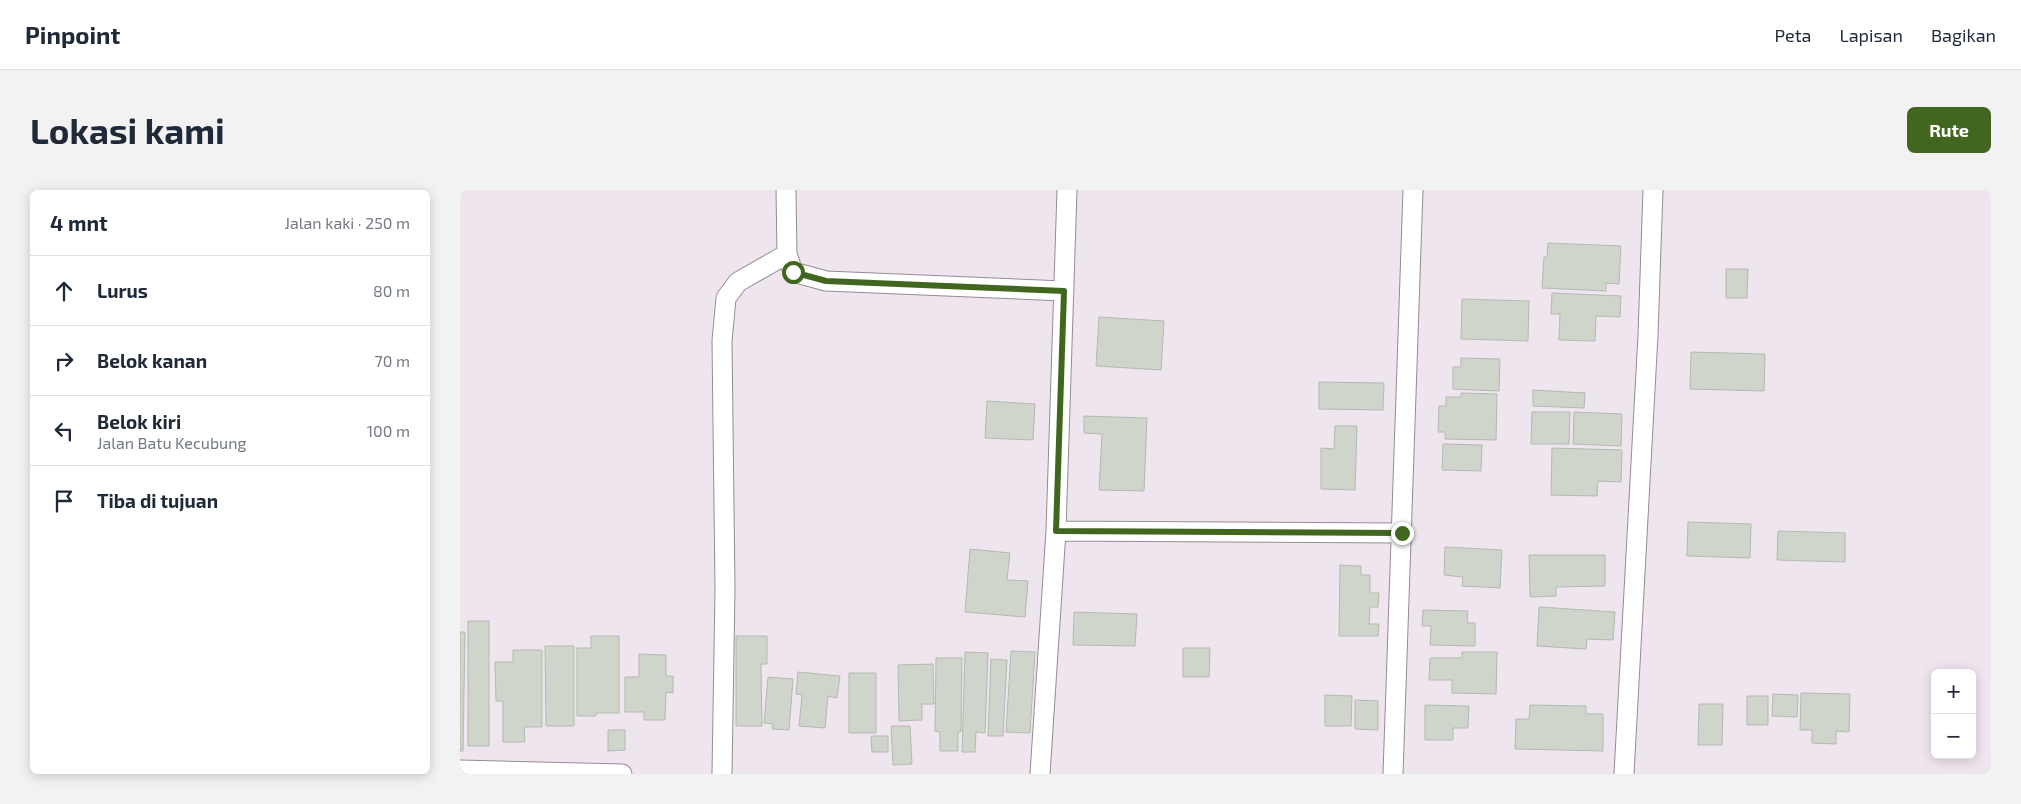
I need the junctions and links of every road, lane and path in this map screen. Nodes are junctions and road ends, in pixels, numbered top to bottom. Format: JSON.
{"nodes":[{"id":1,"x":786,"y":190,"type":"edge"},
{"id":2,"x":1067,"y":190,"type":"edge"},
{"id":3,"x":1413,"y":190,"type":"edge"},
{"id":4,"x":1653,"y":190,"type":"edge"},
{"id":5,"x":787,"y":254,"type":"junction"},
{"id":6,"x":1064,"y":291,"type":"junction"},
{"id":7,"x":1056,"y":531,"type":"junction"},
{"id":8,"x":1402,"y":533,"type":"junction"},
{"id":9,"x":460,"y":770,"type":"edge"},
{"id":10,"x":543,"y":774,"type":"edge"},
{"id":11,"x":622,"y":774,"type":"edge"},
{"id":12,"x":722,"y":774,"type":"edge"},
{"id":13,"x":1040,"y":774,"type":"edge"},
{"id":14,"x":1393,"y":774,"type":"edge"},
{"id":15,"x":1624,"y":774,"type":"edge"}],
"edges":[{"from":1,"to":5,"type":"street"},
{"from":2,"to":6,"type":"street"},
{"from":3,"to":8,"type":"street"},
{"from":4,"to":15,"type":"street"},
{"from":5,"to":6,"type":"street"},
{"from":5,"to":12,"type":"street"},
{"from":6,"to":7,"type":"street"},
{"from":7,"to":8,"type":"street"},
{"from":7,"to":13,"type":"street"},
{"from":8,"to":14,"type":"street"},
{"from":9,"to":10,"type":"street"},
{"from":10,"to":11,"type":"street"}]}
